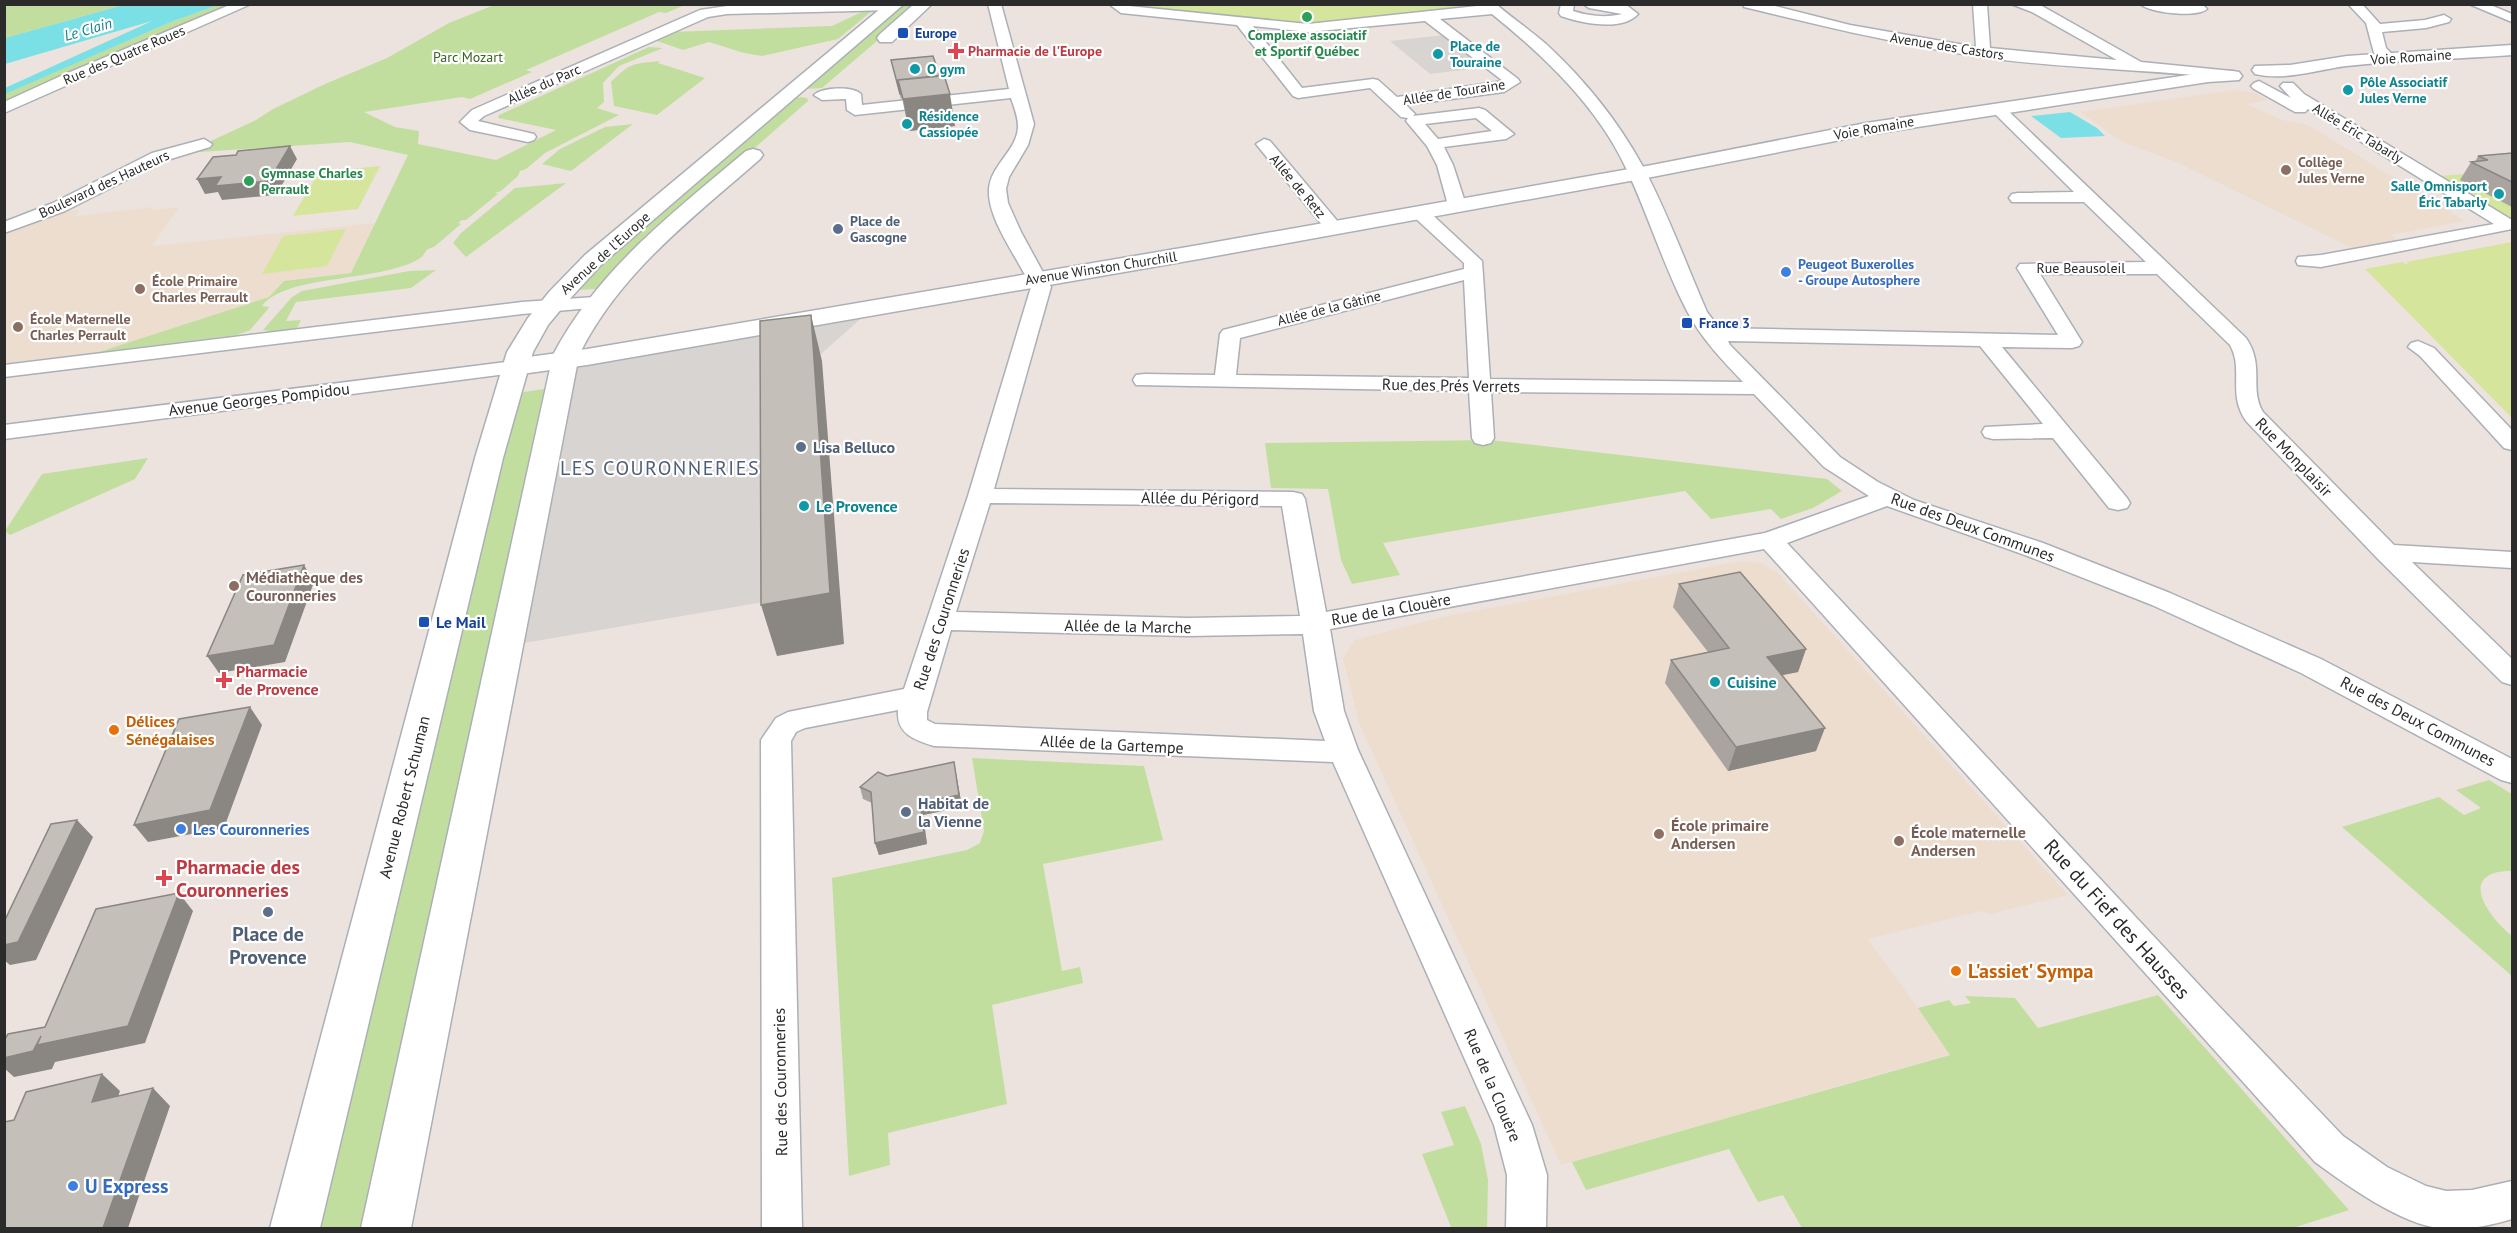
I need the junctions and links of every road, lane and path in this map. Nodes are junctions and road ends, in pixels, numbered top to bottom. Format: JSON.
{"nodes":[{"id":1,"x":245,"y":4,"type":"edge"},
{"id":2,"x":924,"y":4,"type":"edge"},
{"id":3,"x":994,"y":4,"type":"edge"},
{"id":4,"x":1114,"y":4,"type":"edge"},
{"id":5,"x":1568,"y":4,"type":"edge"},
{"id":6,"x":1589,"y":4,"type":"edge"},
{"id":7,"x":1749,"y":4,"type":"edge"},
{"id":8,"x":1808,"y":4,"type":"edge"},
{"id":9,"x":1980,"y":4,"type":"edge"},
{"id":10,"x":2017,"y":4,"type":"edge"},
{"id":11,"x":2145,"y":4,"type":"edge"},
{"id":12,"x":2193,"y":4,"type":"edge"},
{"id":13,"x":2354,"y":4,"type":"edge"},
{"id":14,"x":2475,"y":4,"type":"edge"},
{"id":15,"x":895,"y":5,"type":"edge"},
{"id":16,"x":794,"y":6,"type":"edge"},
{"id":17,"x":860,"y":6,"type":"edge"},
{"id":18,"x":1490,"y":7,"type":"edge"},
{"id":19,"x":1427,"y":16,"type":"junction"},
{"id":20,"x":1798,"y":17,"type":"junction"},
{"id":21,"x":2512,"y":18,"type":"edge"},
{"id":22,"x":2444,"y":19,"type":"dead end"},
{"id":23,"x":1242,"y":22,"type":"junction"},
{"id":24,"x":679,"y":23,"type":"junction"},
{"id":25,"x":2376,"y":28,"type":"junction"},
{"id":26,"x":873,"y":50,"type":"dead end"},
{"id":27,"x":2512,"y":50,"type":"edge"},
{"id":28,"x":1983,"y":52,"type":"junction"},
{"id":29,"x":2389,"y":58,"type":"junction"},
{"id":30,"x":2143,"y":67,"type":"junction"},
{"id":31,"x":2309,"y":68,"type":"junction"},
{"id":32,"x":848,"y":72,"type":"dead end"},
{"id":33,"x":2179,"y":74,"type":"junction"},
{"id":34,"x":2246,"y":76,"type":"junction"},
{"id":35,"x":2289,"y":84,"type":"junction"},
{"id":36,"x":1018,"y":93,"type":"junction"},
{"id":37,"x":2112,"y":93,"type":"junction"},
{"id":38,"x":822,"y":94,"type":"junction"},
{"id":39,"x":1395,"y":102,"type":"junction"},
{"id":40,"x":4,"y":108,"type":"edge"},
{"id":41,"x":1998,"y":109,"type":"junction"},
{"id":42,"x":804,"y":110,"type":"dead end"},
{"id":43,"x":1414,"y":121,"type":"junction"},
{"id":44,"x":528,"y":137,"type":"dead end"},
{"id":45,"x":768,"y":142,"type":"dead end"},
{"id":46,"x":204,"y":144,"type":"dead end"},
{"id":47,"x":1264,"y":144,"type":"dead end"},
{"id":48,"x":1434,"y":144,"type":"junction"},
{"id":49,"x":1637,"y":174,"type":"junction"},
{"id":50,"x":2090,"y":197,"type":"junction"},
{"id":51,"x":2018,"y":198,"type":"dead end"},
{"id":52,"x":1457,"y":205,"type":"junction"},
{"id":53,"x":1419,"y":212,"type":"junction"},
{"id":54,"x":1333,"y":227,"type":"junction"},
{"id":55,"x":4,"y":228,"type":"edge"},
{"id":56,"x":2490,"y":230,"type":"junction"},
{"id":57,"x":2305,"y":261,"type":"dead end"},
{"id":58,"x":2163,"y":268,"type":"junction"},
{"id":59,"x":1473,"y":272,"type":"junction"},
{"id":60,"x":1037,"y":278,"type":"junction"},
{"id":61,"x":595,"y":303,"type":"junction"},
{"id":62,"x":550,"y":306,"type":"junction"},
{"id":63,"x":1712,"y":334,"type":"junction"},
{"id":64,"x":1986,"y":340,"type":"junction"},
{"id":65,"x":2418,"y":347,"type":"dead end"},
{"id":66,"x":565,"y":357,"type":"junction"},
{"id":67,"x":514,"y":367,"type":"junction"},
{"id":68,"x":4,"y":371,"type":"edge"},
{"id":69,"x":1144,"y":380,"type":"dead end"},
{"id":70,"x":1225,"y":380,"type":"junction"},
{"id":71,"x":1480,"y":385,"type":"junction"},
{"id":72,"x":1759,"y":387,"type":"junction"},
{"id":73,"x":2060,"y":431,"type":"junction"},
{"id":74,"x":4,"y":432,"type":"edge"},
{"id":75,"x":1993,"y":432,"type":"dead end"},
{"id":76,"x":1483,"y":438,"type":"dead end"},
{"id":77,"x":2512,"y":443,"type":"edge"},
{"id":78,"x":980,"y":496,"type":"junction"},
{"id":79,"x":1886,"y":496,"type":"junction"},
{"id":80,"x":2118,"y":502,"type":"dead end"},
{"id":81,"x":1770,"y":540,"type":"junction"},
{"id":82,"x":2387,"y":553,"type":"junction"},
{"id":83,"x":2512,"y":560,"type":"edge"},
{"id":84,"x":941,"y":621,"type":"junction"},
{"id":85,"x":1315,"y":623,"type":"junction"},
{"id":86,"x":2512,"y":675,"type":"edge"},
{"id":87,"x":916,"y":697,"type":"junction"},
{"id":88,"x":1343,"y":750,"type":"junction"},
{"id":89,"x":2512,"y":772,"type":"edge"},
{"id":90,"x":2512,"y":1200,"type":"edge"},
{"id":91,"x":295,"y":1228,"type":"edge"},
{"id":92,"x":386,"y":1228,"type":"edge"},
{"id":93,"x":782,"y":1228,"type":"edge"},
{"id":94,"x":1526,"y":1228,"type":"edge"}],
"edges":[{"from":1,"to":40,"type":"street","name":"Rue des Quatre Roues"},
{"from":2,"to":26,"type":"main road"},
{"from":3,"to":36,"type":"street","name":"Rue des Couronneries"},
{"from":4,"to":23,"type":"street"},
{"from":5,"to":6,"type":"street"},
{"from":7,"to":20,"type":"street","name":"Avenue des Castors"},
{"from":8,"to":20,"type":"street"},
{"from":9,"to":28,"type":"street"},
{"from":10,"to":30,"type":"street"},
{"from":11,"to":12,"type":"street"},
{"from":13,"to":25,"type":"street"},
{"from":14,"to":21,"type":"street"},
{"from":15,"to":17,"type":"street","name":"Allée du Parc"},
{"from":15,"to":62,"type":"main road","name":"Avenue de l'Europe"},
{"from":16,"to":17,"type":"street","name":"Allée du Parc"},
{"from":16,"to":24,"type":"street","name":"Allée du Parc"},
{"from":17,"to":24,"type":"street","name":"Allée du Parc"},
{"from":18,"to":19,"type":"street"},
{"from":18,"to":49,"type":"street","name":"Rue des Deux Communes"},
{"from":19,"to":23,"type":"street"},
{"from":19,"to":39,"type":"street","name":"Allée de Touraine"},
{"from":20,"to":28,"type":"street","name":"Avenue des Castors"},
{"from":22,"to":25,"type":"street"},
{"from":23,"to":39,"type":"street"},
{"from":24,"to":44,"type":"street","name":"Allée du Parc"},
{"from":25,"to":29,"type":"street"},
{"from":27,"to":29,"type":"main road","name":"Voie Romaine"},
{"from":28,"to":30,"type":"street","name":"Avenue des Castors"},
{"from":29,"to":31,"type":"main road","name":"Voie Romaine"},
{"from":30,"to":33,"type":"street","name":"Avenue des Castors"},
{"from":31,"to":34,"type":"main road","name":"Voie Romaine"},
{"from":31,"to":35,"type":"main road","name":"Voie Romaine"},
{"from":32,"to":38,"type":"main road"},
{"from":33,"to":34,"type":"main road","name":"Voie Romaine"},
{"from":33,"to":37,"type":"main road","name":"Voie Romaine"},
{"from":34,"to":35,"type":"main road","name":"Voie Romaine"},
{"from":34,"to":37,"type":"main road","name":"Voie Romaine"},
{"from":34,"to":56,"type":"street","name":"Allée Éric Tabarly"},
{"from":35,"to":56,"type":"street","name":"Allée Éric Tabarly"},
{"from":36,"to":38,"type":"street"},
{"from":36,"to":60,"type":"street","name":"Rue des Couronneries"},
{"from":37,"to":41,"type":"main road","name":"Voie Romaine"},
{"from":38,"to":42,"type":"main road"},
{"from":39,"to":43,"type":"street"},
{"from":41,"to":49,"type":"main road","name":"Voie Romaine"},
{"from":41,"to":50,"type":"street","name":"Rue Monplaisir"},
{"from":43,"to":48,"type":"street"},
{"from":43,"to":48,"type":"street"},
{"from":45,"to":61,"type":"main road","name":"Avenue de l'Europe"},
{"from":46,"to":55,"type":"street","name":"Boulevard des Hauteurs"},
{"from":47,"to":54,"type":"street","name":"Allée de Retz"},
{"from":48,"to":52,"type":"street"},
{"from":49,"to":52,"type":"main road","name":"Avenue Winston Churchill"},
{"from":49,"to":63,"type":"street","name":"Rue des Deux Communes"},
{"from":50,"to":51,"type":"street"},
{"from":50,"to":58,"type":"street","name":"Rue Monplaisir"},
{"from":52,"to":53,"type":"main road","name":"Avenue Winston Churchill"},
{"from":53,"to":54,"type":"main road","name":"Avenue Winston Churchill"},
{"from":53,"to":59,"type":"street"},
{"from":54,"to":60,"type":"main road","name":"Avenue Winston Churchill"},
{"from":56,"to":57,"type":"street"},
{"from":58,"to":64,"type":"street","name":"Rue Beausoleil"},
{"from":58,"to":82,"type":"street","name":"Rue Monplaisir"},
{"from":59,"to":70,"type":"street","name":"Allée de la Gâtine"},
{"from":59,"to":71,"type":"street"},
{"from":60,"to":66,"type":"main road","name":"Avenue Winston Churchill"},
{"from":60,"to":78,"type":"street","name":"Rue des Couronneries"},
{"from":61,"to":62,"type":"street"},
{"from":61,"to":66,"type":"main road","name":"Avenue de l'Europe"},
{"from":62,"to":66,"type":"main road"},
{"from":62,"to":67,"type":"main road","name":"Avenue de l'Europe"},
{"from":62,"to":68,"type":"street"},
{"from":63,"to":64,"type":"street","name":"Rue Beausoleil"},
{"from":63,"to":72,"type":"street","name":"Rue des Deux Communes"},
{"from":64,"to":73,"type":"street"},
{"from":65,"to":77,"type":"street"},
{"from":66,"to":67,"type":"main road"},
{"from":66,"to":92,"type":"main road"},
{"from":67,"to":74,"type":"street","name":"Avenue Georges Pompidou"},
{"from":67,"to":91,"type":"main road","name":"Avenue Robert Schuman"},
{"from":69,"to":70,"type":"street","name":"Rue des Prés Verrets"},
{"from":70,"to":71,"type":"street","name":"Rue des Prés Verrets"},
{"from":71,"to":72,"type":"street","name":"Rue des Prés Verrets"},
{"from":71,"to":76,"type":"street"},
{"from":72,"to":79,"type":"street","name":"Rue des Deux Communes"},
{"from":73,"to":75,"type":"street"},
{"from":73,"to":80,"type":"street"},
{"from":78,"to":84,"type":"street","name":"Rue des Couronneries"},
{"from":78,"to":85,"type":"street","name":"Allée du Périgord"},
{"from":79,"to":81,"type":"street","name":"Rue de la Clouère"},
{"from":79,"to":89,"type":"street","name":"Rue des Deux Communes"},
{"from":81,"to":85,"type":"street","name":"Rue de la Clouère"},
{"from":81,"to":90,"type":"street","name":"Rue du Fief des Hausses"},
{"from":82,"to":83,"type":"street"},
{"from":82,"to":86,"type":"street","name":"Rue Monplaisir"},
{"from":84,"to":85,"type":"street","name":"Allée de la Marche"},
{"from":84,"to":87,"type":"street","name":"Rue des Couronneries"},
{"from":85,"to":88,"type":"street","name":"Rue de la Clouère"},
{"from":87,"to":88,"type":"street","name":"Allée de la Gartempe"},
{"from":87,"to":93,"type":"street","name":"Rue des Couronneries"},
{"from":88,"to":94,"type":"street","name":"Rue de la Clouère"}]}
